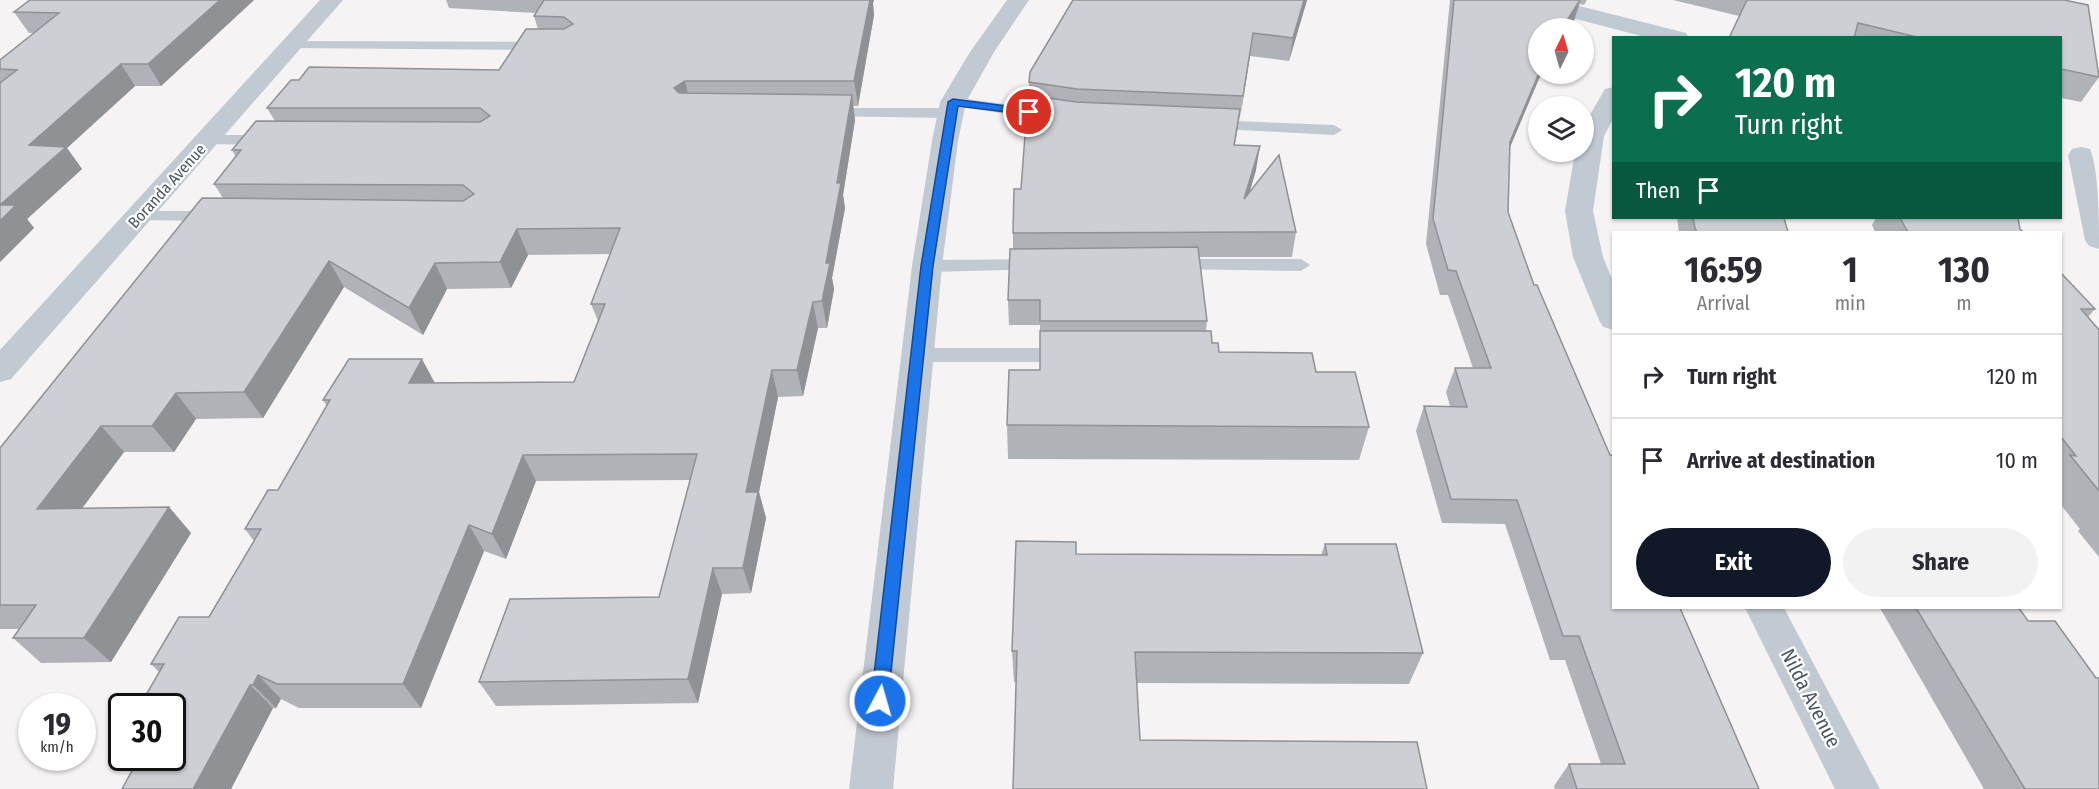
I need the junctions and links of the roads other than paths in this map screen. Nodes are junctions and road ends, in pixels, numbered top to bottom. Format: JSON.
{"nodes":[{"id":1,"x":332,"y":0,"type":"edge"},
{"id":2,"x":1018,"y":0,"type":"edge"},
{"id":3,"x":1530,"y":0,"type":"edge"},
{"id":4,"x":1647,"y":34,"type":"edge"},
{"id":5,"x":1662,"y":36,"type":"edge"},
{"id":6,"x":291,"y":45,"type":"junction"},
{"id":7,"x":561,"y":47,"type":"edge"},
{"id":8,"x":1612,"y":98,"type":"edge"},
{"id":9,"x":952,"y":108,"type":"junction"},
{"id":10,"x":810,"y":113,"type":"edge"},
{"id":11,"x":1076,"y":120,"type":"edge"},
{"id":12,"x":1193,"y":124,"type":"edge"},
{"id":13,"x":1334,"y":130,"type":"dead end"},
{"id":14,"x":209,"y":140,"type":"junction"},
{"id":15,"x":284,"y":140,"type":"edge"},
{"id":16,"x":2080,"y":155,"type":"edge"},
{"id":17,"x":139,"y":216,"type":"junction"},
{"id":18,"x":235,"y":217,"type":"edge"},
{"id":19,"x":2099,"y":240,"type":"edge"},
{"id":20,"x":1149,"y":265,"type":"edge"},
{"id":21,"x":1301,"y":265,"type":"dead end"},
{"id":22,"x":927,"y":266,"type":"junction"},
{"id":23,"x":1056,"y":266,"type":"edge"},
{"id":24,"x":1612,"y":315,"type":"edge"},
{"id":25,"x":1089,"y":355,"type":"edge"},
{"id":26,"x":918,"y":356,"type":"junction"},
{"id":27,"x":2,"y":368,"type":"edge"},
{"id":28,"x":1765,"y":609,"type":"edge"},
{"id":29,"x":871,"y":789,"type":"edge"},
{"id":30,"x":1858,"y":789,"type":"edge"}],
"edges":[{"from":1,"to":6,"type":"street","name":"Boranda Avenue"},
{"from":2,"to":9,"type":"street"},
{"from":3,"to":4,"type":"street"},
{"from":4,"to":5,"type":"street"},
{"from":6,"to":7,"type":"lane"},
{"from":6,"to":14,"type":"street","name":"Boranda Avenue"},
{"from":8,"to":24,"type":"street"},
{"from":9,"to":10,"type":"lane"},
{"from":9,"to":11,"type":"lane"},
{"from":9,"to":22,"type":"street"},
{"from":12,"to":13,"type":"lane"},
{"from":14,"to":15,"type":"lane"},
{"from":14,"to":17,"type":"street","name":"Boranda Avenue"},
{"from":16,"to":19,"type":"street"},
{"from":17,"to":18,"type":"lane"},
{"from":17,"to":27,"type":"street","name":"Boranda Avenue"},
{"from":20,"to":21,"type":"lane"},
{"from":22,"to":23,"type":"lane"},
{"from":22,"to":26,"type":"street"},
{"from":25,"to":26,"type":"lane"},
{"from":26,"to":29,"type":"street"},
{"from":28,"to":30,"type":"street","name":"Nilda Avenue"}]}
